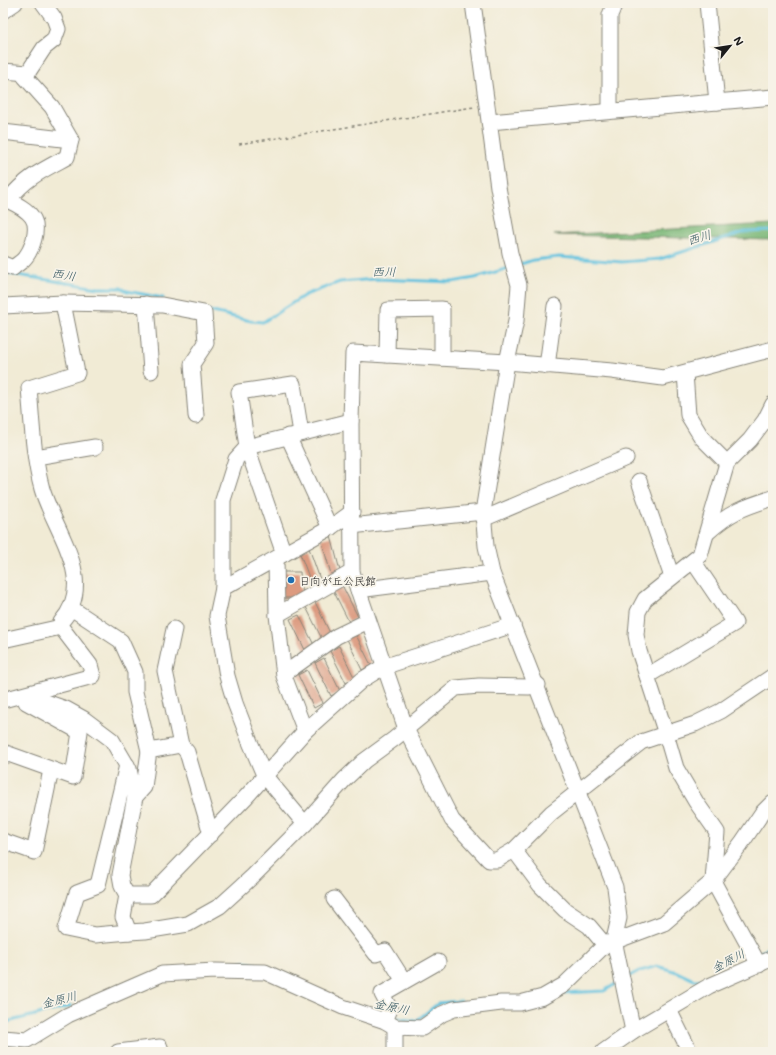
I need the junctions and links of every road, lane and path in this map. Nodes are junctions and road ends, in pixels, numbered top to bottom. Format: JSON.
{"nodes":[{"id":1,"x":15,"y":3,"type":"edge"},
{"id":2,"x":43,"y":3,"type":"edge"},
{"id":3,"x":473,"y":3,"type":"edge"},
{"id":4,"x":615,"y":3,"type":"edge"},
{"id":5,"x":707,"y":3,"type":"edge"},
{"id":6,"x":3,"y":11,"type":"edge"},
{"id":7,"x":3,"y":70,"type":"edge"},
{"id":8,"x":28,"y":73,"type":"junction"},
{"id":9,"x":773,"y":97,"type":"edge"},
{"id":10,"x":717,"y":102,"type":"junction"},
{"id":11,"x":488,"y":105,"type":"junction"},
{"id":12,"x":610,"y":111,"type":"junction"},
{"id":13,"x":490,"y":122,"type":"junction"},
{"id":14,"x":3,"y":132,"type":"edge"},
{"id":15,"x":71,"y":140,"type":"junction"},
{"id":16,"x":239,"y":144,"type":"dead end"},
{"id":17,"x":5,"y":199,"type":"edge"},
{"id":18,"x":3,"y":264,"type":"edge"},
{"id":19,"x":63,"y":303,"type":"junction"},
{"id":20,"x":146,"y":304,"type":"junction"},
{"id":21,"x":3,"y":306,"type":"edge"},
{"id":22,"x":555,"y":306,"type":"dead end"},
{"id":23,"x":773,"y":349,"type":"edge"},
{"id":24,"x":387,"y":355,"type":"junction"},
{"id":25,"x":442,"y":358,"type":"junction"},
{"id":26,"x":507,"y":362,"type":"junction"},
{"id":27,"x":547,"y":366,"type":"junction"},
{"id":28,"x":151,"y":371,"type":"dead end"},
{"id":29,"x":685,"y":373,"type":"junction"},
{"id":30,"x":773,"y":404,"type":"edge"},
{"id":31,"x":196,"y":416,"type":"dead end"},
{"id":32,"x":350,"y":421,"type":"junction"},
{"id":33,"x":295,"y":435,"type":"junction"},
{"id":34,"x":95,"y":447,"type":"dead end"},
{"id":35,"x":247,"y":447,"type":"junction"},
{"id":36,"x":36,"y":457,"type":"junction"},
{"id":37,"x":626,"y":458,"type":"dead end"},
{"id":38,"x":727,"y":462,"type":"junction"},
{"id":39,"x":639,"y":481,"type":"dead end"},
{"id":40,"x":773,"y":498,"type":"edge"},
{"id":41,"x":483,"y":516,"type":"junction"},
{"id":42,"x":352,"y":519,"type":"junction"},
{"id":43,"x":330,"y":528,"type":"junction"},
{"id":44,"x":707,"y":533,"type":"junction"},
{"id":45,"x":280,"y":556,"type":"junction"},
{"id":46,"x":693,"y":561,"type":"junction"},
{"id":47,"x":352,"y":572,"type":"junction"},
{"id":48,"x":492,"y":573,"type":"junction"},
{"id":49,"x":672,"y":577,"type":"junction"},
{"id":50,"x":223,"y":588,"type":"junction"},
{"id":51,"x":358,"y":590,"type":"junction"},
{"id":52,"x":71,"y":608,"type":"junction"},
{"id":53,"x":277,"y":615,"type":"junction"},
{"id":54,"x":368,"y":621,"type":"junction"},
{"id":55,"x":513,"y":625,"type":"junction"},
{"id":56,"x":61,"y":626,"type":"junction"},
{"id":57,"x":174,"y":629,"type":"dead end"},
{"id":58,"x":3,"y":640,"type":"edge"},
{"id":59,"x":383,"y":667,"type":"junction"},
{"id":60,"x":284,"y":674,"type":"junction"},
{"id":61,"x":647,"y":676,"type":"junction"},
{"id":62,"x":773,"y":676,"type":"edge"},
{"id":63,"x":538,"y":685,"type":"junction"},
{"id":64,"x":15,"y":697,"type":"edge"},
{"id":65,"x":406,"y":729,"type":"junction"},
{"id":66,"x":305,"y":731,"type":"junction"},
{"id":67,"x":666,"y":734,"type":"junction"},
{"id":68,"x":181,"y":745,"type":"junction"},
{"id":69,"x":149,"y":751,"type":"junction"},
{"id":70,"x":3,"y":752,"type":"edge"},
{"id":71,"x":3,"y":757,"type":"edge"},
{"id":72,"x":127,"y":764,"type":"junction"},
{"id":73,"x":51,"y":770,"type":"junction"},
{"id":74,"x":264,"y":775,"type":"junction"},
{"id":75,"x":579,"y":792,"type":"junction"},
{"id":76,"x":135,"y":797,"type":"junction"},
{"id":77,"x":773,"y":802,"type":"edge"},
{"id":78,"x":305,"y":824,"type":"junction"},
{"id":79,"x":211,"y":834,"type":"junction"},
{"id":80,"x":3,"y":841,"type":"edge"},
{"id":81,"x":514,"y":850,"type":"junction"},
{"id":82,"x":713,"y":881,"type":"junction"},
{"id":83,"x":127,"y":895,"type":"junction"},
{"id":84,"x":334,"y":899,"type":"dead end"},
{"id":85,"x":129,"y":932,"type":"junction"},
{"id":86,"x":610,"y":942,"type":"junction"},
{"id":87,"x":773,"y":958,"type":"edge"},
{"id":88,"x":438,"y":962,"type":"dead end"},
{"id":89,"x":759,"y":965,"type":"junction"},
{"id":90,"x":404,"y":981,"type":"junction"},
{"id":91,"x":669,"y":1010,"type":"junction"},
{"id":92,"x":390,"y":1024,"type":"junction"},
{"id":93,"x":633,"y":1032,"type":"junction"},
{"id":94,"x":3,"y":1038,"type":"edge"},
{"id":95,"x":118,"y":1052,"type":"edge"},
{"id":96,"x":161,"y":1052,"type":"edge"},
{"id":97,"x":395,"y":1052,"type":"edge"},
{"id":98,"x":604,"y":1052,"type":"edge"},
{"id":99,"x":690,"y":1052,"type":"edge"}],
"edges":[{"from":1,"to":6,"type":"street"},
{"from":2,"to":8,"type":"street"},
{"from":3,"to":11,"type":"street"},
{"from":4,"to":12,"type":"street"},
{"from":5,"to":10,"type":"street"},
{"from":7,"to":8,"type":"street"},
{"from":8,"to":15,"type":"street"},
{"from":9,"to":10,"type":"street"},
{"from":10,"to":12,"type":"street"},
{"from":11,"to":13,"type":"street"},
{"from":11,"to":16,"type":"path"},
{"from":12,"to":13,"type":"street"},
{"from":13,"to":26,"type":"street"},
{"from":14,"to":15,"type":"street"},
{"from":15,"to":17,"type":"street"},
{"from":17,"to":18,"type":"street"},
{"from":19,"to":20,"type":"street"},
{"from":19,"to":21,"type":"street"},
{"from":19,"to":36,"type":"street"},
{"from":20,"to":28,"type":"street"},
{"from":20,"to":31,"type":"street"},
{"from":22,"to":27,"type":"street"},
{"from":23,"to":29,"type":"street"},
{"from":24,"to":25,"type":"street"},
{"from":24,"to":25,"type":"street"},
{"from":24,"to":32,"type":"street"},
{"from":25,"to":26,"type":"street"},
{"from":26,"to":27,"type":"street"},
{"from":26,"to":41,"type":"street"},
{"from":27,"to":29,"type":"street"},
{"from":29,"to":38,"type":"street"},
{"from":30,"to":38,"type":"street"},
{"from":32,"to":33,"type":"street"},
{"from":32,"to":42,"type":"street"},
{"from":33,"to":35,"type":"street"},
{"from":33,"to":35,"type":"street"},
{"from":33,"to":43,"type":"street"},
{"from":34,"to":36,"type":"street"},
{"from":35,"to":45,"type":"street"},
{"from":35,"to":50,"type":"street"},
{"from":36,"to":52,"type":"street"},
{"from":37,"to":41,"type":"street"},
{"from":38,"to":44,"type":"street"},
{"from":39,"to":49,"type":"street"},
{"from":40,"to":44,"type":"street"},
{"from":41,"to":42,"type":"street"},
{"from":41,"to":48,"type":"street"},
{"from":42,"to":43,"type":"street"},
{"from":42,"to":47,"type":"street"},
{"from":43,"to":45,"type":"street"},
{"from":44,"to":46,"type":"street"},
{"from":45,"to":50,"type":"street"},
{"from":45,"to":53,"type":"street"},
{"from":46,"to":49,"type":"street"},
{"from":46,"to":61,"type":"street"},
{"from":47,"to":51,"type":"street"},
{"from":47,"to":53,"type":"street"},
{"from":48,"to":51,"type":"street"},
{"from":48,"to":55,"type":"street"},
{"from":49,"to":61,"type":"street"},
{"from":50,"to":74,"type":"street"},
{"from":51,"to":54,"type":"street"},
{"from":52,"to":56,"type":"street"},
{"from":52,"to":69,"type":"street"},
{"from":53,"to":60,"type":"street"},
{"from":54,"to":59,"type":"street"},
{"from":54,"to":60,"type":"street"},
{"from":55,"to":59,"type":"street"},
{"from":55,"to":63,"type":"street"},
{"from":56,"to":58,"type":"street"},
{"from":56,"to":64,"type":"street"},
{"from":57,"to":68,"type":"street"},
{"from":59,"to":65,"type":"street"},
{"from":59,"to":66,"type":"street"},
{"from":60,"to":66,"type":"street"},
{"from":61,"to":67,"type":"street"},
{"from":62,"to":67,"type":"street"},
{"from":63,"to":65,"type":"street"},
{"from":63,"to":75,"type":"street"},
{"from":64,"to":72,"type":"street"},
{"from":64,"to":73,"type":"street"},
{"from":65,"to":78,"type":"street"},
{"from":65,"to":81,"type":"street"},
{"from":66,"to":74,"type":"street"},
{"from":67,"to":75,"type":"street"},
{"from":67,"to":82,"type":"street"},
{"from":68,"to":69,"type":"street"},
{"from":68,"to":79,"type":"street"},
{"from":69,"to":76,"type":"street"},
{"from":70,"to":71,"type":"street"},
{"from":70,"to":73,"type":"street"},
{"from":72,"to":76,"type":"street"},
{"from":72,"to":85,"type":"street"},
{"from":73,"to":80,"type":"street"},
{"from":74,"to":78,"type":"street"},
{"from":74,"to":79,"type":"street"},
{"from":75,"to":81,"type":"street"},
{"from":75,"to":86,"type":"street"},
{"from":76,"to":83,"type":"street"},
{"from":77,"to":82,"type":"street"},
{"from":78,"to":85,"type":"street"},
{"from":79,"to":83,"type":"street"},
{"from":81,"to":86,"type":"street"},
{"from":82,"to":86,"type":"street"},
{"from":82,"to":89,"type":"street"},
{"from":83,"to":85,"type":"street"},
{"from":84,"to":90,"type":"street"},
{"from":86,"to":92,"type":"street"},
{"from":86,"to":93,"type":"street"},
{"from":87,"to":89,"type":"street"},
{"from":88,"to":90,"type":"street"},
{"from":89,"to":91,"type":"street"},
{"from":90,"to":92,"type":"street"},
{"from":91,"to":93,"type":"street"},
{"from":91,"to":99,"type":"street"},
{"from":92,"to":94,"type":"street"},
{"from":92,"to":97,"type":"street"},
{"from":93,"to":98,"type":"street"},
{"from":95,"to":96,"type":"street"}]}
